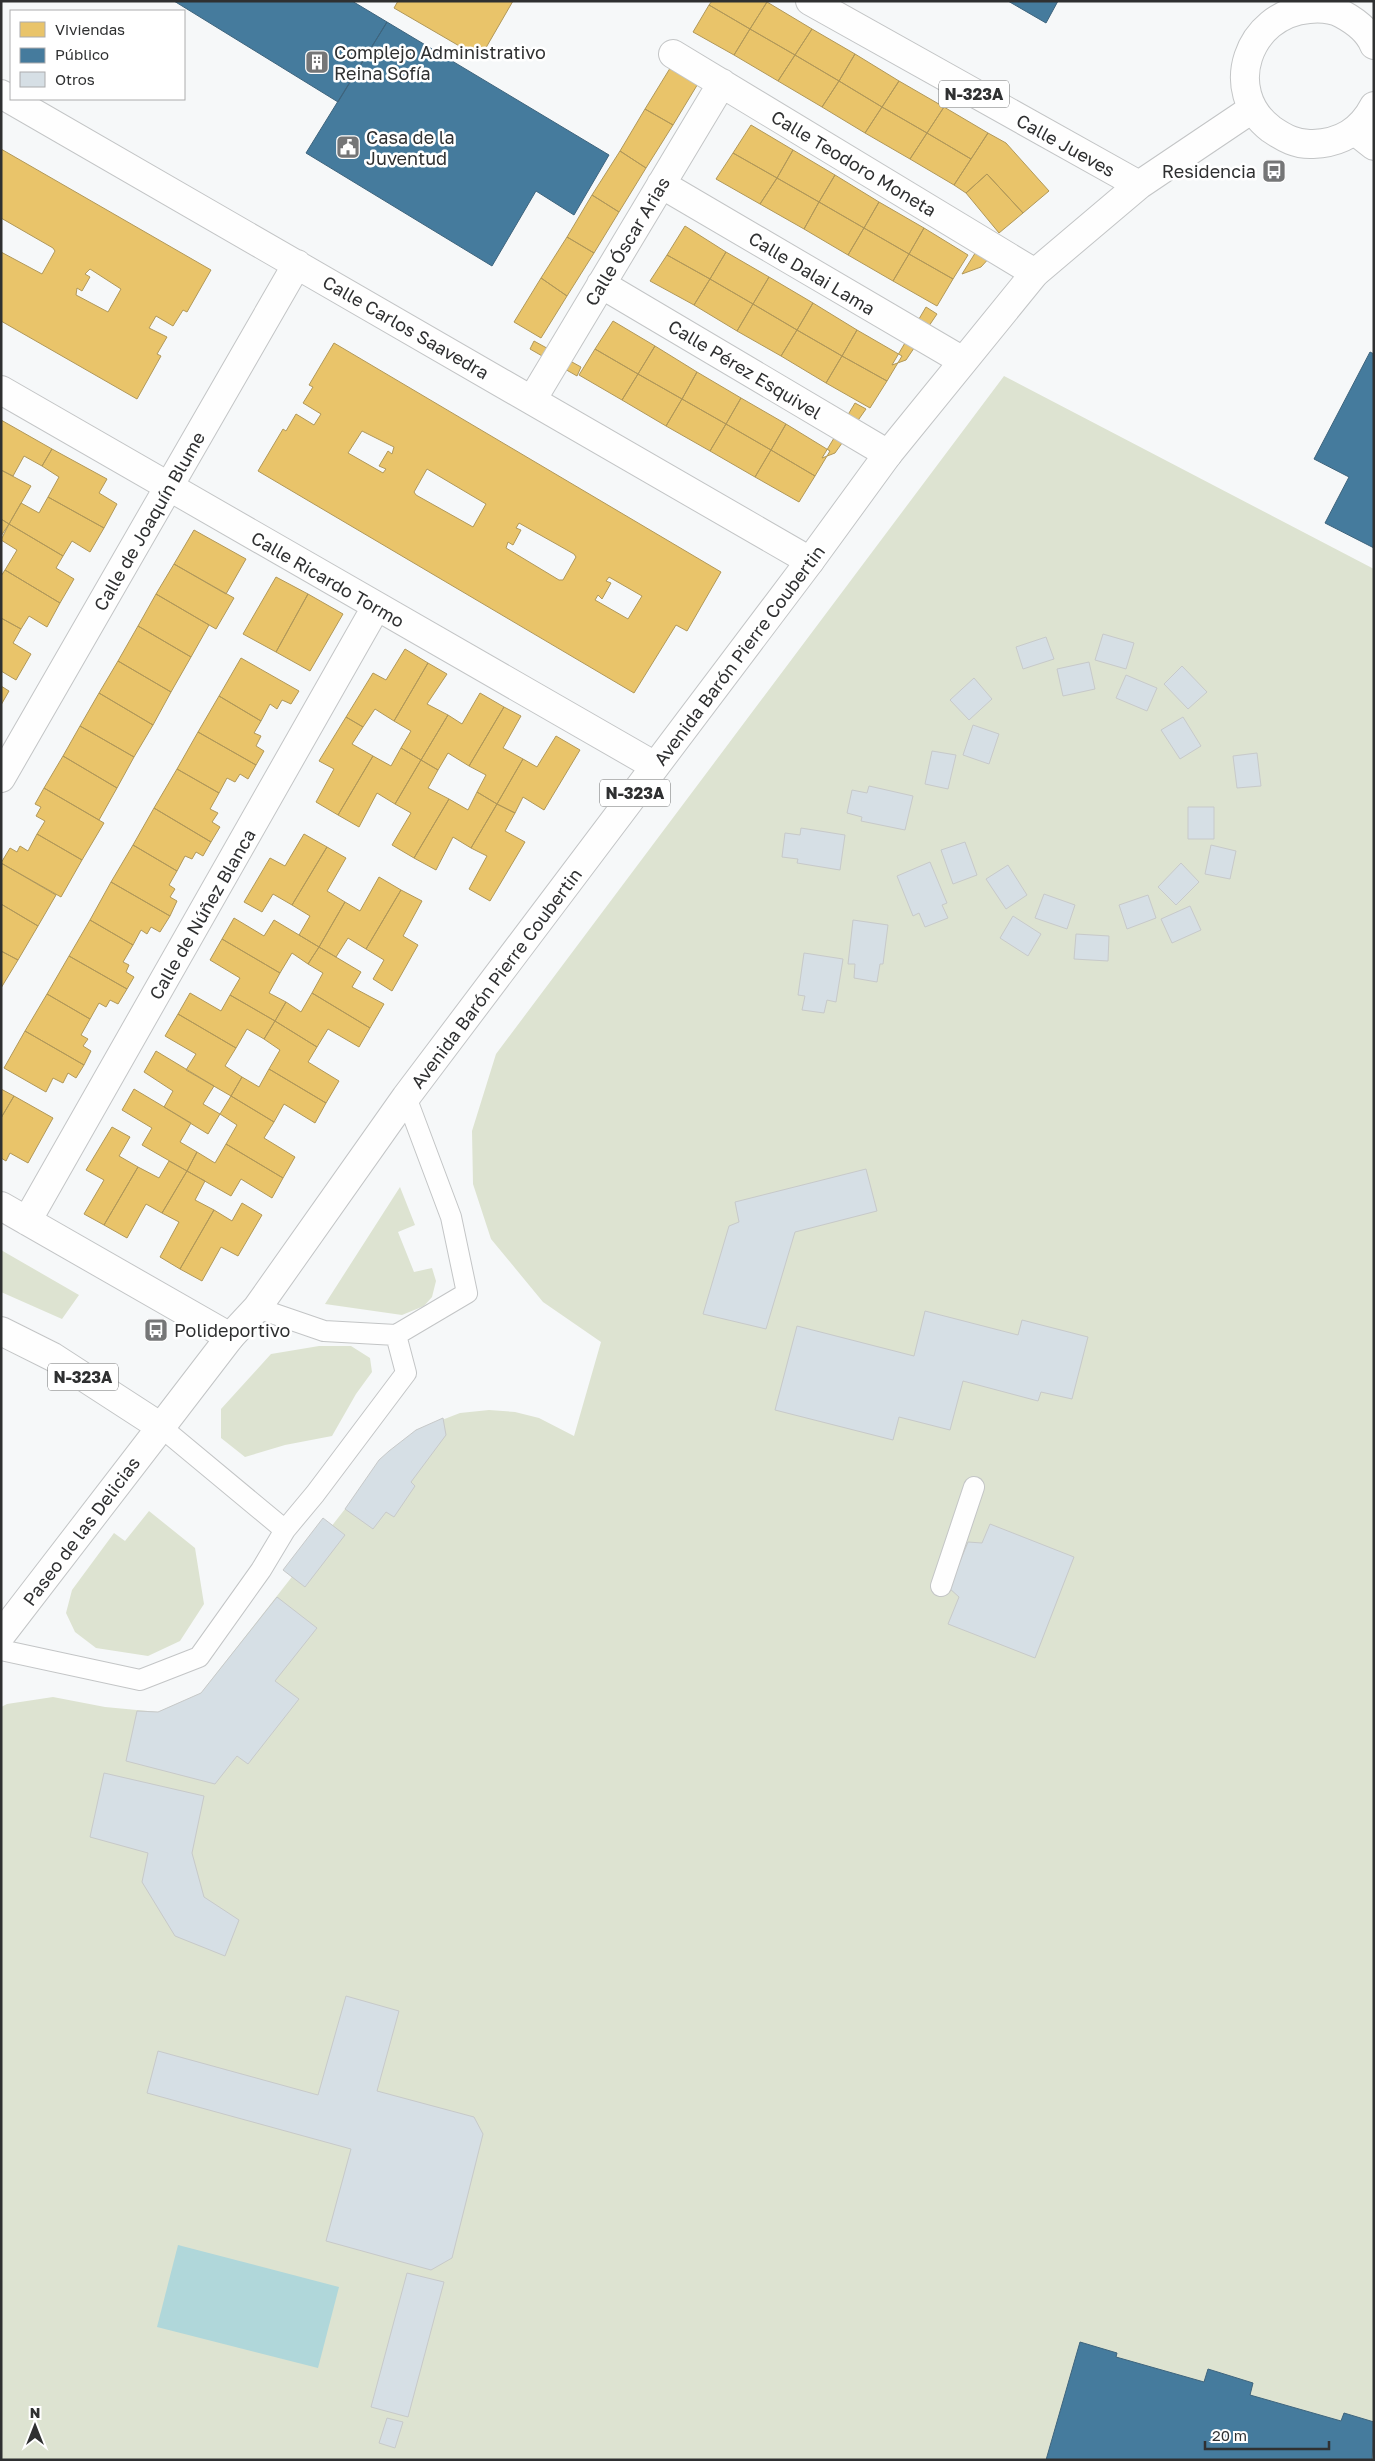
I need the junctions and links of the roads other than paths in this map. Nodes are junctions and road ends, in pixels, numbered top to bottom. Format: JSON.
{"nodes":[{"id":1,"x":810,"y":1,"type":"edge"},
{"id":2,"x":1295,"y":6,"type":"edge"},
{"id":3,"x":1366,"y":17,"type":"edge"},
{"id":4,"x":1374,"y":45,"type":"edge"},
{"id":5,"x":673,"y":54,"type":"dead end"},
{"id":6,"x":722,"y":83,"type":"junction"},
{"id":7,"x":11,"y":100,"type":"edge"},
{"id":8,"x":1374,"y":106,"type":"edge"},
{"id":9,"x":1252,"y":109,"type":"junction"},
{"id":10,"x":1364,"y":139,"type":"edge"},
{"id":11,"x":661,"y":184,"type":"junction"},
{"id":12,"x":1139,"y":185,"type":"junction"},
{"id":13,"x":297,"y":264,"type":"junction"},
{"id":14,"x":1035,"y":273,"type":"junction"},
{"id":15,"x":601,"y":284,"type":"junction"},
{"id":16,"x":963,"y":361,"type":"junction"},
{"id":17,"x":1,"y":390,"type":"edge"},
{"id":18,"x":532,"y":400,"type":"junction"},
{"id":19,"x":888,"y":454,"type":"junction"},
{"id":20,"x":168,"y":486,"type":"junction"},
{"id":21,"x":810,"y":561,"type":"junction"},
{"id":22,"x":376,"y":608,"type":"junction"},
{"id":23,"x":655,"y":766,"type":"junction"},
{"id":24,"x":1,"y":778,"type":"edge"},
{"id":25,"x":406,"y":1097,"type":"junction"},
{"id":26,"x":1,"y":1206,"type":"edge"},
{"id":27,"x":27,"y":1221,"type":"junction"},
{"id":28,"x":257,"y":1308,"type":"junction"},
{"id":29,"x":1,"y":1332,"type":"edge"},
{"id":30,"x":396,"y":1335,"type":"junction"},
{"id":31,"x":230,"y":1337,"type":"junction"},
{"id":32,"x":161,"y":1428,"type":"junction"},
{"id":33,"x":974,"y":1487,"type":"dead end"},
{"id":34,"x":285,"y":1530,"type":"junction"},
{"id":35,"x":941,"y":1586,"type":"dead end"},
{"id":36,"x":1,"y":1635,"type":"edge"},
{"id":37,"x":1,"y":1650,"type":"edge"}],
"edges":[{"from":1,"to":12,"type":"street","name":"Calle Jueves","number":"N-323A"},
{"from":2,"to":3,"type":"street"},
{"from":2,"to":9,"type":"street"},
{"from":3,"to":4,"type":"street"},
{"from":5,"to":6,"type":"street","name":"Calle Teodoro Moneta"},
{"from":6,"to":11,"type":"street","name":"Calle Óscar Arias"},
{"from":6,"to":14,"type":"street","name":"Calle Teodoro Moneta"},
{"from":7,"to":13,"type":"street","name":"Calle Carlos Saavedra"},
{"from":8,"to":10,"type":"street"},
{"from":9,"to":10,"type":"street"},
{"from":9,"to":12,"type":"street","name":"Avenida Barón Pierre Coubertin","number":"N-323A"},
{"from":11,"to":15,"type":"street","name":"Calle Óscar Arias"},
{"from":11,"to":16,"type":"street","name":"Calle Dalai Lama"},
{"from":12,"to":14,"type":"street","name":"Avenida Barón Pierre Coubertin","number":"N-323A"},
{"from":13,"to":18,"type":"street","name":"Calle Carlos Saavedra"},
{"from":13,"to":20,"type":"street","name":"Calle de Joaquín Blume"},
{"from":14,"to":16,"type":"street","name":"Avenida Barón Pierre Coubertin","number":"N-323A"},
{"from":15,"to":18,"type":"street","name":"Calle Óscar Arias"},
{"from":15,"to":19,"type":"street","name":"Calle Pérez Esquivel"},
{"from":16,"to":19,"type":"street","name":"Avenida Barón Pierre Coubertin","number":"N-323A"},
{"from":17,"to":20,"type":"street","name":"Calle Ricardo Tormo"},
{"from":18,"to":21,"type":"street","name":"Calle Carlos Saavedra"},
{"from":19,"to":21,"type":"street","name":"Avenida Barón Pierre Coubertin","number":"N-323A"},
{"from":20,"to":22,"type":"street","name":"Calle Ricardo Tormo"},
{"from":20,"to":24,"type":"street","name":"Calle de Joaquín Blume"},
{"from":21,"to":23,"type":"street","name":"Avenida Barón Pierre Coubertin","number":"N-323A"},
{"from":22,"to":23,"type":"street","name":"Calle Ricardo Tormo"},
{"from":22,"to":27,"type":"street","name":"Calle de Núñez Blanca"},
{"from":23,"to":25,"type":"street","name":"Avenida Barón Pierre Coubertin","number":"N-323A"},
{"from":25,"to":28,"type":"street","name":"Avenida Barón Pierre Coubertin","number":"N-323A"},
{"from":25,"to":30,"type":"lane"},
{"from":26,"to":27,"type":"street"},
{"from":27,"to":31,"type":"street"},
{"from":28,"to":30,"type":"lane"},
{"from":28,"to":31,"type":"street","name":"Avenida Barón Pierre Coubertin","number":"N-323A"},
{"from":29,"to":32,"type":"street","number":"N-323A"},
{"from":30,"to":34,"type":"lane"},
{"from":31,"to":32,"type":"street","name":"Avenida Barón Pierre Coubertin","number":"N-323A"},
{"from":32,"to":34,"type":"lane"},
{"from":32,"to":36,"type":"street","name":"Paseo de las Delicias"},
{"from":33,"to":35,"type":"lane"},
{"from":34,"to":37,"type":"lane"}]}
